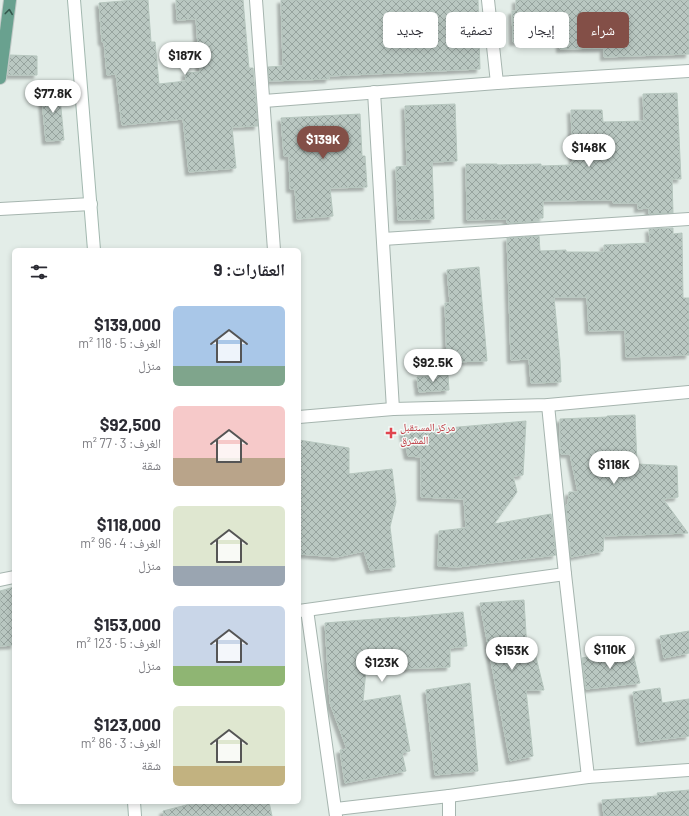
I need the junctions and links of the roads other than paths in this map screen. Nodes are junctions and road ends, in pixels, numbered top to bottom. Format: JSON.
{"nodes":[{"id":1,"x":10,"y":0,"type":"edge"},
{"id":2,"x":74,"y":0,"type":"edge"},
{"id":3,"x":256,"y":0,"type":"edge"},
{"id":4,"x":488,"y":0,"type":"edge"},
{"id":5,"x":689,"y":72,"type":"edge"},
{"id":6,"x":0,"y":78,"type":"edge"},
{"id":7,"x":497,"y":83,"type":"junction"},
{"id":8,"x":374,"y":92,"type":"junction"},
{"id":9,"x":264,"y":101,"type":"junction"},
{"id":10,"x":91,"y":204,"type":"junction"},
{"id":11,"x":0,"y":209,"type":"edge"},
{"id":12,"x":689,"y":219,"type":"edge"},
{"id":13,"x":383,"y":239,"type":"junction"},
{"id":14,"x":94,"y":248,"type":"edge"},
{"id":15,"x":274,"y":248,"type":"edge"},
{"id":16,"x":689,"y":392,"type":"edge"},
{"id":17,"x":548,"y":405,"type":"junction"},
{"id":18,"x":393,"y":409,"type":"junction"},
{"id":19,"x":301,"y":417,"type":"edge"},
{"id":20,"x":565,"y":574,"type":"junction"},
{"id":21,"x":12,"y":577,"type":"edge"},
{"id":22,"x":0,"y":580,"type":"edge"},
{"id":23,"x":303,"y":610,"type":"edge"},
{"id":24,"x":689,"y":770,"type":"edge"},
{"id":25,"x":588,"y":777,"type":"junction"},
{"id":26,"x":449,"y":796,"type":"junction"},
{"id":27,"x":134,"y":804,"type":"edge"},
{"id":28,"x":336,"y":813,"type":"edge"},
{"id":29,"x":135,"y":816,"type":"edge"},
{"id":30,"x":450,"y":816,"type":"edge"}],
"edges":[{"from":6,"to":1,"type":"main road","one_way":true},
{"from":2,"to":10,"type":"street"},
{"from":3,"to":9,"type":"street"},
{"from":4,"to":7,"type":"street"},
{"from":5,"to":7,"type":"street"},
{"from":7,"to":8,"type":"street"},
{"from":8,"to":9,"type":"street"},
{"from":8,"to":13,"type":"street"},
{"from":9,"to":15,"type":"street"},
{"from":10,"to":11,"type":"street"},
{"from":10,"to":14,"type":"street"},
{"from":12,"to":13,"type":"street"},
{"from":13,"to":18,"type":"street"},
{"from":16,"to":17,"type":"street"},
{"from":17,"to":18,"type":"street"},
{"from":17,"to":20,"type":"street"},
{"from":18,"to":19,"type":"street"},
{"from":20,"to":23,"type":"street"},
{"from":20,"to":25,"type":"street"},
{"from":21,"to":22,"type":"street"},
{"from":23,"to":28,"type":"street"},
{"from":24,"to":25,"type":"street"},
{"from":25,"to":26,"type":"street"},
{"from":26,"to":28,"type":"street"},
{"from":26,"to":30,"type":"street"},
{"from":27,"to":29,"type":"street"}]}
